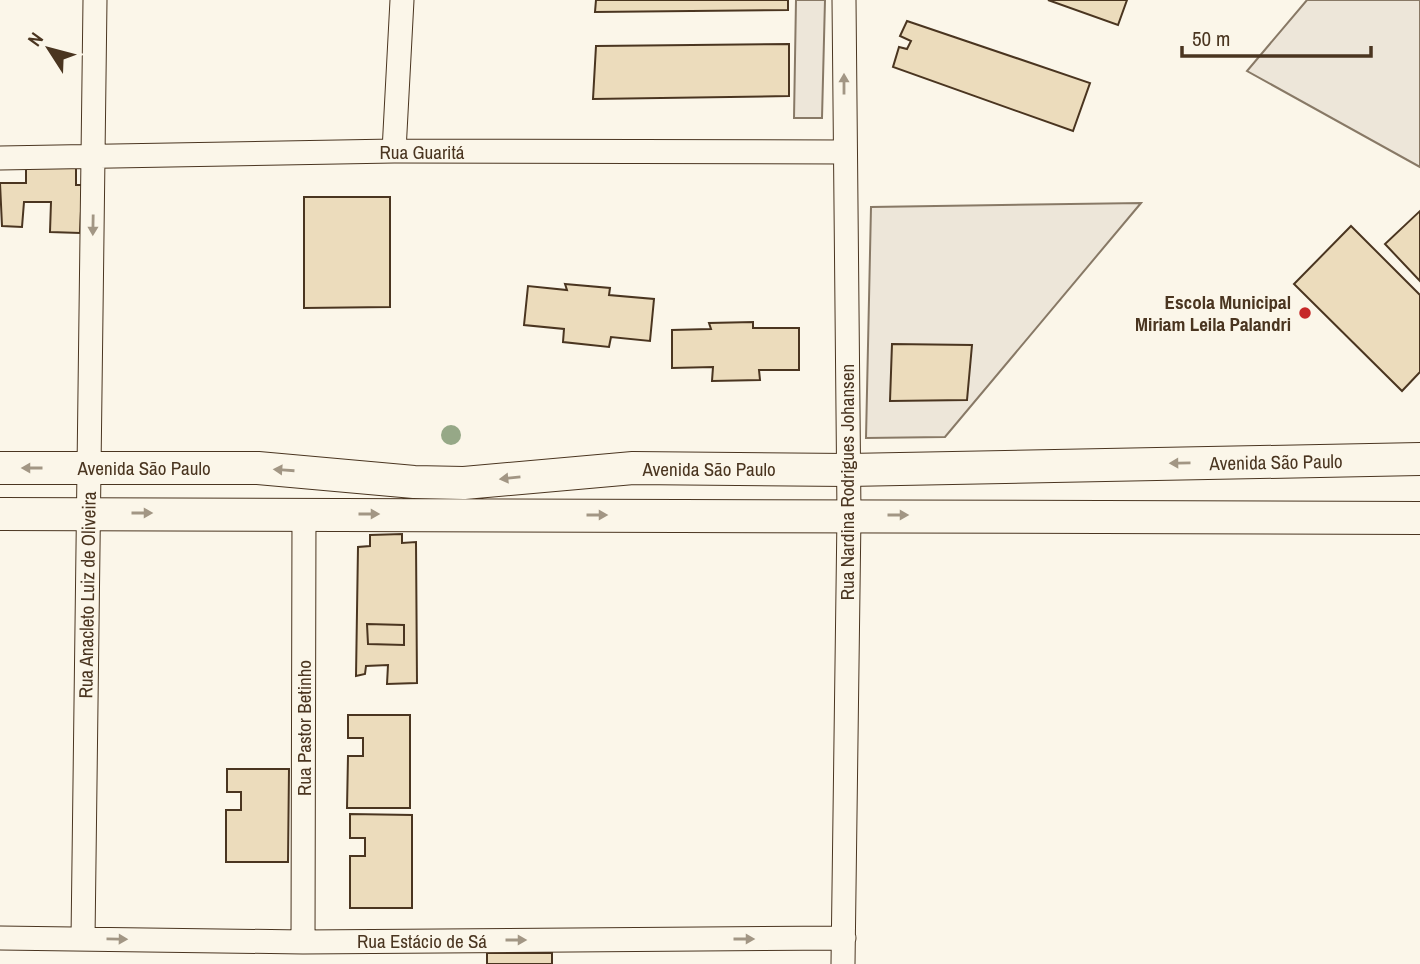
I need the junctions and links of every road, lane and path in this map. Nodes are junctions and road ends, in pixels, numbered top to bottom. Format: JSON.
{"nodes":[{"id":1,"x":95,"y":0,"type":"edge"},
{"id":2,"x":402,"y":0,"type":"edge"},
{"id":3,"x":844,"y":0,"type":"edge"},
{"id":4,"x":394,"y":151,"type":"junction"},
{"id":5,"x":844,"y":152,"type":"junction"},
{"id":6,"x":94,"y":156,"type":"junction"},
{"id":7,"x":0,"y":158,"type":"edge"},
{"id":8,"x":1420,"y":459,"type":"edge"},
{"id":9,"x":0,"y":468,"type":"edge"},
{"id":10,"x":88,"y":468,"type":"junction"},
{"id":11,"x":848,"y":470,"type":"junction"},
{"id":12,"x":88,"y":513,"type":"junction"},
{"id":13,"x":0,"y":514,"type":"edge"},
{"id":14,"x":304,"y":514,"type":"junction"},
{"id":15,"x":849,"y":515,"type":"junction"},
{"id":16,"x":1420,"y":518,"type":"edge"},
{"id":17,"x":0,"y":938,"type":"edge"},
{"id":18,"x":844,"y":938,"type":"junction"},
{"id":19,"x":83,"y":939,"type":"junction"},
{"id":20,"x":303,"y":942,"type":"junction"},
{"id":21,"x":844,"y":964,"type":"edge"}],
"edges":[{"from":1,"to":6,"type":"street","name":"Rua Anacleto Luiz de Oliveira"},
{"from":2,"to":4,"type":"street"},
{"from":5,"to":3,"type":"street","name":"Rua Nardina Rodrigues Johansen","one_way":true},
{"from":4,"to":5,"type":"street","name":"Rua Guaritá"},
{"from":4,"to":6,"type":"street","name":"Rua Guaritá"},
{"from":5,"to":11,"type":"street","name":"Rua Nardina Rodrigues Johansen"},
{"from":6,"to":7,"type":"street","name":"Rua Guaritá"},
{"from":6,"to":10,"type":"street","name":"Rua Anacleto Luiz de Oliveira","one_way":true},
{"from":8,"to":11,"type":"main road","name":"Avenida São Paulo","one_way":true},
{"from":10,"to":9,"type":"main road","name":"Avenida São Paulo","one_way":true},
{"from":11,"to":10,"type":"main road","name":"Avenida São Paulo","one_way":true},
{"from":10,"to":12,"type":"street","name":"Rua Anacleto Luiz de Oliveira"},
{"from":11,"to":15,"type":"street","name":"Rua Nardina Rodrigues Johansen"},
{"from":12,"to":13,"type":"main road"},
{"from":12,"to":14,"type":"main road","one_way":true},
{"from":12,"to":19,"type":"street","name":"Rua Anacleto Luiz de Oliveira"},
{"from":14,"to":15,"type":"main road","one_way":true},
{"from":14,"to":20,"type":"street","name":"Rua Pastor Betinho"},
{"from":15,"to":16,"type":"main road","one_way":true},
{"from":15,"to":18,"type":"street","name":"Rua Nardina Rodrigues Johansen"},
{"from":17,"to":19,"type":"street","name":"Rua Estácio de Sá"},
{"from":20,"to":18,"type":"street","name":"Rua Estácio de Sá","one_way":true},
{"from":18,"to":21,"type":"street","name":"Rua Nardina Rodrigues Johansen"},
{"from":19,"to":20,"type":"street","name":"Rua Estácio de Sá","one_way":true}]}
